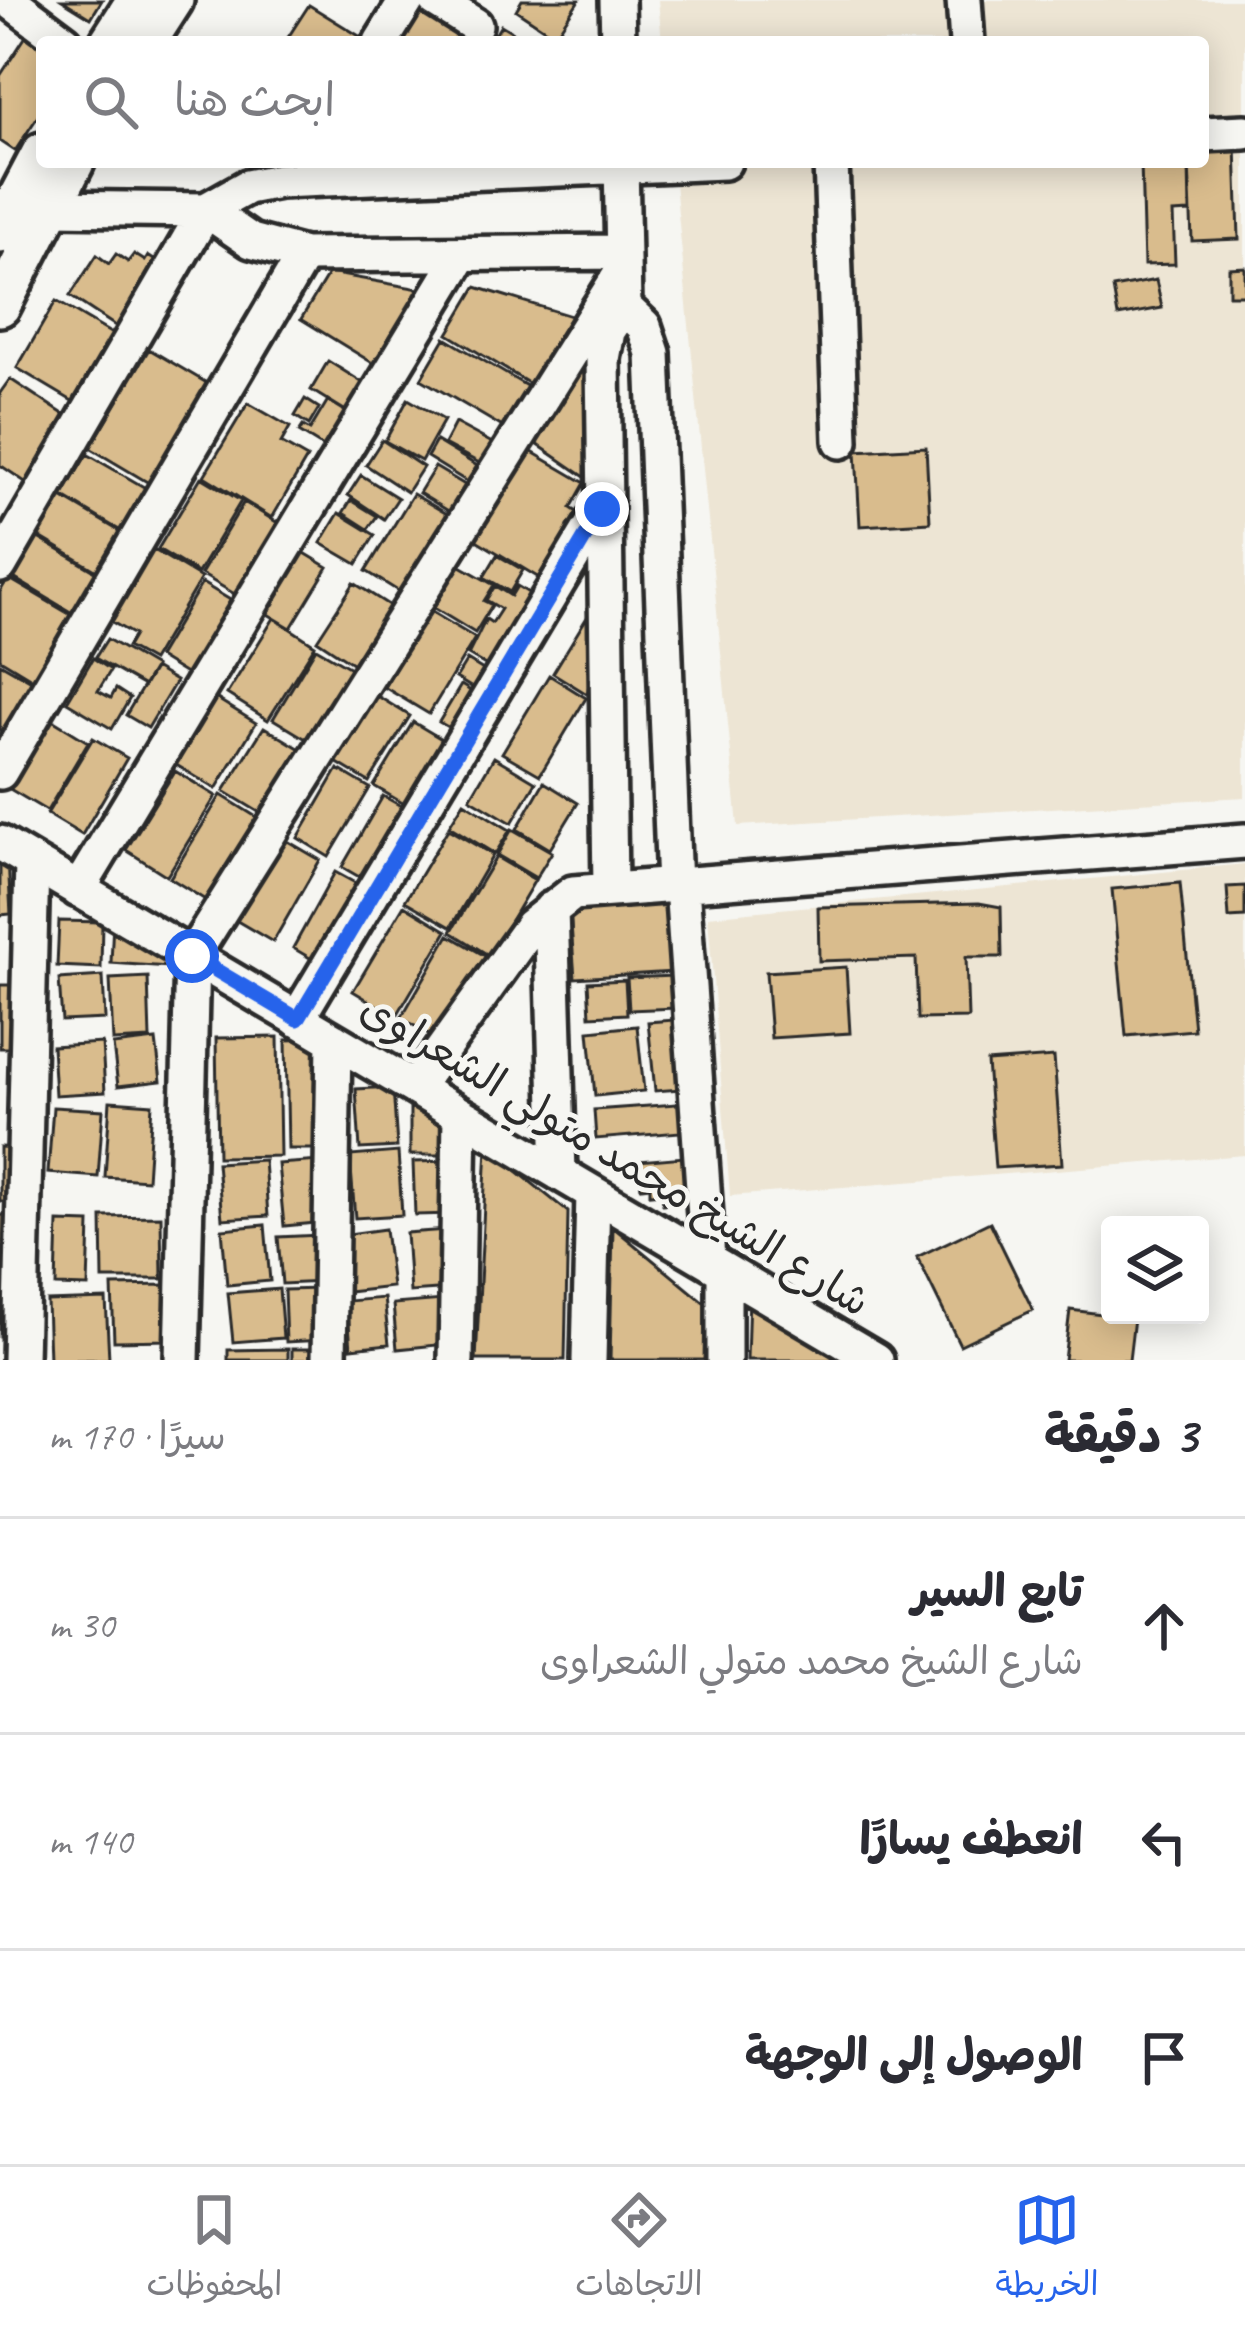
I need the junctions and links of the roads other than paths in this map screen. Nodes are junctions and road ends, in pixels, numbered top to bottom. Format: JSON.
{"nodes":[{"id":1,"x":9,"y":0,"type":"edge"},
{"id":2,"x":137,"y":0,"type":"edge"},
{"id":3,"x":173,"y":0,"type":"edge"},
{"id":4,"x":407,"y":0,"type":"edge"},
{"id":5,"x":435,"y":0,"type":"edge"},
{"id":6,"x":617,"y":0,"type":"edge"},
{"id":7,"x":964,"y":0,"type":"edge"},
{"id":8,"x":475,"y":25,"type":"dead end"},
{"id":9,"x":57,"y":36,"type":"edge"},
{"id":10,"x":114,"y":36,"type":"edge"},
{"id":11,"x":150,"y":36,"type":"edge"},
{"id":12,"x":385,"y":36,"type":"edge"},
{"id":13,"x":618,"y":36,"type":"edge"},
{"id":14,"x":967,"y":36,"type":"edge"},
{"id":15,"x":1245,"y":132,"type":"edge"},
{"id":16,"x":1209,"y":134,"type":"edge"},
{"id":17,"x":36,"y":166,"type":"edge"},
{"id":18,"x":67,"y":168,"type":"edge"},
{"id":19,"x":484,"y":168,"type":"edge"},
{"id":20,"x":621,"y":168,"type":"edge"},
{"id":21,"x":831,"y":168,"type":"edge"},
{"id":22,"x":302,"y":172,"type":"edge"},
{"id":23,"x":206,"y":210,"type":"junction"},
{"id":24,"x":16,"y":211,"type":"edge"},
{"id":25,"x":304,"y":255,"type":"junction"},
{"id":26,"x":460,"y":256,"type":"junction"},
{"id":27,"x":623,"y":261,"type":"junction"},
{"id":28,"x":0,"y":306,"type":"edge"},
{"id":29,"x":623,"y":307,"type":"junction"},
{"id":30,"x":841,"y":441,"type":"dead end"},
{"id":31,"x":602,"y":509,"type":"junction"},
{"id":32,"x":0,"y":565,"type":"edge"},
{"id":33,"x":0,"y":772,"type":"edge"},
{"id":34,"x":1245,"y":841,"type":"edge"},
{"id":35,"x":0,"y":843,"type":"edge"},
{"id":36,"x":32,"y":862,"type":"junction"},
{"id":37,"x":678,"y":886,"type":"junction"},
{"id":38,"x":78,"y":890,"type":"junction"},
{"id":39,"x":610,"y":890,"type":"junction"},
{"id":40,"x":551,"y":909,"type":"junction"},
{"id":41,"x":192,"y":956,"type":"junction"},
{"id":42,"x":298,"y":1019,"type":"junction"},
{"id":43,"x":334,"y":1040,"type":"junction"},
{"id":44,"x":416,"y":1088,"type":"junction"},
{"id":45,"x":460,"y":1115,"type":"junction"},
{"id":46,"x":559,"y":1173,"type":"junction"},
{"id":47,"x":592,"y":1193,"type":"junction"},
{"id":48,"x":716,"y":1265,"type":"junction"},
{"id":49,"x":861,"y":1356,"type":"edge"},
{"id":50,"x":20,"y":1360,"type":"edge"},
{"id":51,"x":182,"y":1360,"type":"edge"},
{"id":52,"x":329,"y":1360,"type":"edge"},
{"id":53,"x":457,"y":1360,"type":"edge"},
{"id":54,"x":590,"y":1360,"type":"edge"},
{"id":55,"x":724,"y":1360,"type":"edge"}],
"edges":[{"from":1,"to":9,"type":"street"},
{"from":2,"to":10,"type":"main road"},
{"from":3,"to":11,"type":"main road"},
{"from":4,"to":12,"type":"street"},
{"from":5,"to":8,"type":"street"},
{"from":6,"to":13,"type":"street"},
{"from":7,"to":14,"type":"street"},
{"from":15,"to":16,"type":"street"},
{"from":17,"to":24,"type":"main road"},
{"from":18,"to":24,"type":"main road"},
{"from":19,"to":22,"type":"street"},
{"from":20,"to":27,"type":"street"},
{"from":21,"to":30,"type":"street"},
{"from":22,"to":23,"type":"street"},
{"from":23,"to":24,"type":"street"},
{"from":23,"to":25,"type":"street"},
{"from":23,"to":32,"type":"street"},
{"from":24,"to":28,"type":"main road"},
{"from":25,"to":26,"type":"street"},
{"from":25,"to":33,"type":"street"},
{"from":26,"to":27,"type":"street"},
{"from":26,"to":38,"type":"street"},
{"from":27,"to":29,"type":"street"},
{"from":27,"to":41,"type":"street"},
{"from":29,"to":31,"type":"street"},
{"from":29,"to":37,"type":"street"},
{"from":31,"to":39,"type":"street"},
{"from":31,"to":42,"type":"street"},
{"from":34,"to":37,"type":"street"},
{"from":35,"to":36,"type":"street","name":"شارع الشيخ محمد متولي الشعراوى"},
{"from":36,"to":38,"type":"street","name":"شارع الشيخ محمد متولي الشعراوى"},
{"from":36,"to":50,"type":"street"},
{"from":37,"to":39,"type":"street"},
{"from":37,"to":48,"type":"street"},
{"from":38,"to":41,"type":"street","name":"شارع الشيخ محمد متولي الشعراوى"},
{"from":39,"to":40,"type":"street"},
{"from":40,"to":44,"type":"street"},
{"from":40,"to":46,"type":"street"},
{"from":41,"to":42,"type":"street","name":"شارع الشيخ محمد متولي الشعراوى"},
{"from":41,"to":51,"type":"street"},
{"from":42,"to":43,"type":"street","name":"شارع الشيخ محمد متولي الشعراوى"},
{"from":43,"to":44,"type":"street","name":"شارع الشيخ محمد متولي الشعراوى"},
{"from":43,"to":52,"type":"street"},
{"from":44,"to":45,"type":"street","name":"شارع الشيخ محمد متولي الشعراوى"},
{"from":45,"to":46,"type":"street","name":"شارع الشيخ محمد متولي الشعراوى"},
{"from":45,"to":53,"type":"street"},
{"from":46,"to":47,"type":"street","name":"شارع الشيخ محمد متولي الشعراوى"},
{"from":47,"to":48,"type":"street","name":"شارع الشيخ محمد متولي الشعراوى"},
{"from":47,"to":54,"type":"street"},
{"from":48,"to":49,"type":"street","name":"شارع الشيخ محمد متولي الشعراوى"},
{"from":48,"to":55,"type":"street"}]}
